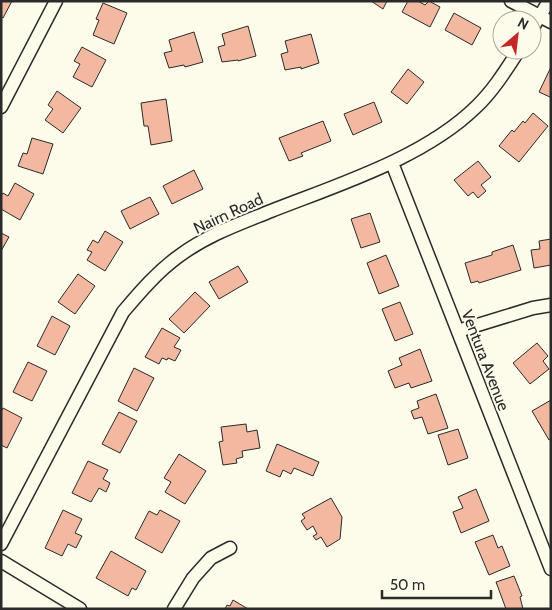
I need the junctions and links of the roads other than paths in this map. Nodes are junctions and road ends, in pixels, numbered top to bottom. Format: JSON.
{"nodes":[{"id":1,"x":56,"y":1,"type":"edge"},
{"id":2,"x":511,"y":1,"type":"edge"},
{"id":3,"x":549,"y":1,"type":"edge"},
{"id":4,"x":546,"y":19,"type":"edge"},
{"id":5,"x":513,"y":60,"type":"edge"},
{"id":6,"x":1,"y":108,"type":"edge"},
{"id":7,"x":392,"y":163,"type":"junction"},
{"id":8,"x":551,"y":305,"type":"edge"},
{"id":9,"x":458,"y":331,"type":"junction"},
{"id":10,"x":1,"y":544,"type":"edge"},
{"id":11,"x":230,"y":548,"type":"dead end"},
{"id":12,"x":1,"y":561,"type":"edge"},
{"id":13,"x":551,"y":569,"type":"edge"},
{"id":14,"x":80,"y":609,"type":"edge"},
{"id":15,"x":174,"y":609,"type":"edge"}],
"edges":[{"from":1,"to":6,"type":"street"},
{"from":2,"to":4,"type":"street"},
{"from":3,"to":4,"type":"street"},
{"from":5,"to":7,"type":"street","name":"Nairn Road"},
{"from":7,"to":9,"type":"street","name":"Ventura Avenue"},
{"from":7,"to":10,"type":"street","name":"Nairn Road"},
{"from":8,"to":9,"type":"street"},
{"from":9,"to":13,"type":"street","name":"Ventura Avenue"},
{"from":11,"to":15,"type":"street"},
{"from":12,"to":14,"type":"street"}]}
